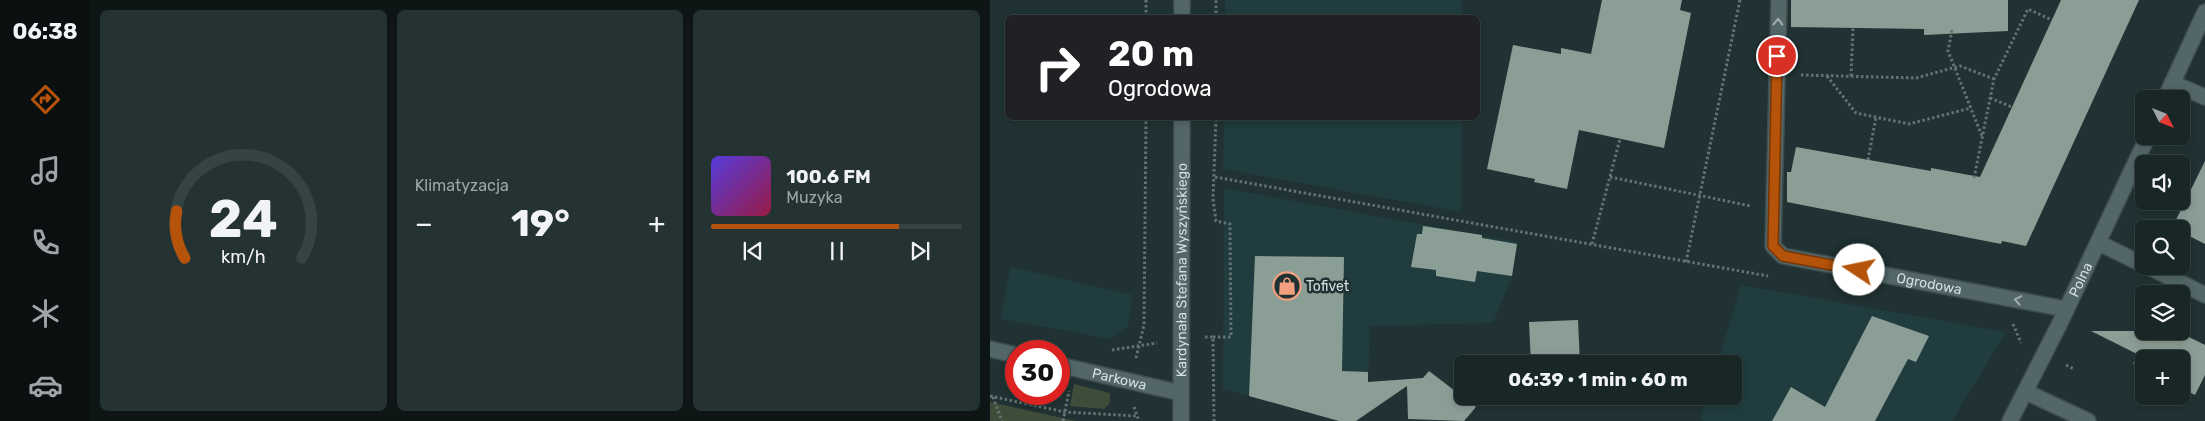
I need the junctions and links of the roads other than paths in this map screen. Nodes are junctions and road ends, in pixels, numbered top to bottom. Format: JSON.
{"nodes":[{"id":1,"x":1182,"y":0,"type":"edge"},
{"id":2,"x":1779,"y":0,"type":"edge"},
{"id":3,"x":2205,"y":12,"type":"edge"},
{"id":4,"x":1182,"y":15,"type":"edge"},
{"id":5,"x":2172,"y":83,"type":"junction"},
{"id":6,"x":2169,"y":90,"type":"edge"},
{"id":7,"x":2205,"y":97,"type":"edge"},
{"id":8,"x":1182,"y":120,"type":"edge"},
{"id":9,"x":2144,"y":145,"type":"edge"},
{"id":10,"x":2099,"y":243,"type":"junction"},
{"id":11,"x":2135,"y":260,"type":"edge"},
{"id":12,"x":2165,"y":275,"type":"edge"},
{"id":13,"x":2205,"y":295,"type":"edge"},
{"id":14,"x":2066,"y":308,"type":"junction"},
{"id":15,"x":990,"y":349,"type":"edge"},
{"id":16,"x":1005,"y":352,"type":"edge"},
{"id":17,"x":1070,"y":368,"type":"edge"},
{"id":18,"x":2026,"y":392,"type":"junction"},
{"id":19,"x":1181,"y":393,"type":"junction"},
{"id":20,"x":1181,"y":421,"type":"edge"},
{"id":21,"x":2010,"y":421,"type":"edge"},
{"id":22,"x":2088,"y":421,"type":"edge"}],
"edges":[{"from":1,"to":4,"type":"street"},
{"from":14,"to":2,"type":"street","name":"Ogrodowa","one_way":true},
{"from":3,"to":5,"type":"street"},
{"from":5,"to":6,"type":"street"},
{"from":5,"to":7,"type":"street"},
{"from":8,"to":19,"type":"street","name":"Kardynała Stefana Wyszyńskiego"},
{"from":9,"to":10,"type":"street","name":"Polna"},
{"from":10,"to":11,"type":"street"},
{"from":10,"to":14,"type":"street","name":"Polna"},
{"from":12,"to":13,"type":"street"},
{"from":14,"to":18,"type":"street","name":"Polna"},
{"from":15,"to":16,"type":"street"},
{"from":17,"to":19,"type":"street","name":"Parkowa"},
{"from":18,"to":21,"type":"street","name":"Polna"},
{"from":18,"to":22,"type":"street"},
{"from":19,"to":20,"type":"street","name":"Kardynała Stefana Wyszyńskiego"}]}
